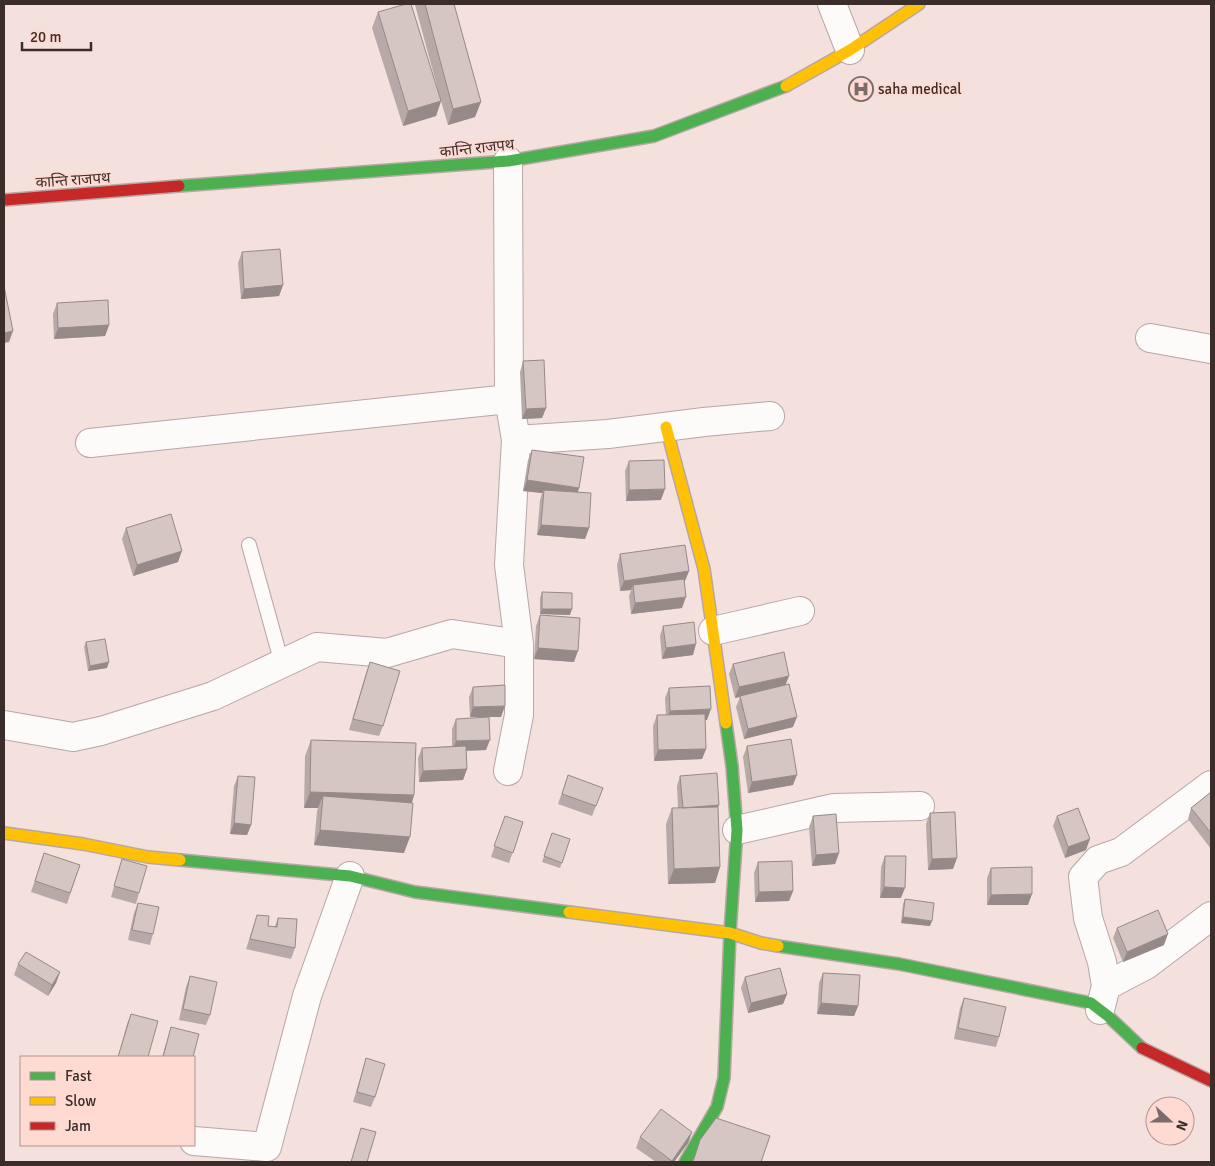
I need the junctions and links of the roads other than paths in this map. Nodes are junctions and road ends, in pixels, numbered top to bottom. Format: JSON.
{"nodes":[{"id":1,"x":832,"y":4,"type":"edge"},
{"id":2,"x":919,"y":4,"type":"edge"},
{"id":3,"x":850,"y":50,"type":"junction"},
{"id":4,"x":508,"y":161,"type":"junction"},
{"id":5,"x":4,"y":200,"type":"edge"},
{"id":6,"x":1150,"y":338,"type":"dead end"},
{"id":7,"x":1211,"y":348,"type":"edge"},
{"id":8,"x":510,"y":399,"type":"junction"},
{"id":9,"x":770,"y":416,"type":"dead end"},
{"id":10,"x":666,"y":427,"type":"junction"},
{"id":11,"x":516,"y":440,"type":"junction"},
{"id":12,"x":90,"y":443,"type":"dead end"},
{"id":13,"x":249,"y":545,"type":"dead end"},
{"id":14,"x":800,"y":611,"type":"dead end"},
{"id":15,"x":713,"y":631,"type":"junction"},
{"id":16,"x":519,"y":644,"type":"junction"},
{"id":17,"x":282,"y":664,"type":"junction"},
{"id":18,"x":4,"y":725,"type":"edge"},
{"id":19,"x":508,"y":771,"type":"dead end"},
{"id":20,"x":1211,"y":785,"type":"edge"},
{"id":21,"x":920,"y":806,"type":"dead end"},
{"id":22,"x":737,"y":830,"type":"junction"},
{"id":23,"x":4,"y":833,"type":"edge"},
{"id":24,"x":350,"y":876,"type":"junction"},
{"id":25,"x":1211,"y":916,"type":"edge"},
{"id":26,"x":730,"y":933,"type":"junction"},
{"id":27,"x":1103,"y":998,"type":"junction"},
{"id":28,"x":1211,"y":1081,"type":"edge"},
{"id":29,"x":195,"y":1141,"type":"edge"},
{"id":30,"x":685,"y":1162,"type":"edge"}],
"edges":[{"from":1,"to":3,"type":"street"},
{"from":2,"to":3,"type":"street","name":"कान्ति राजपथ"},
{"from":3,"to":4,"type":"street","name":"कान्ति राजपथ"},
{"from":4,"to":5,"type":"street","name":"कान्ति राजपथ"},
{"from":4,"to":8,"type":"street"},
{"from":6,"to":7,"type":"street"},
{"from":8,"to":11,"type":"street"},
{"from":8,"to":12,"type":"street"},
{"from":9,"to":10,"type":"street"},
{"from":10,"to":11,"type":"street"},
{"from":10,"to":15,"type":"street"},
{"from":11,"to":16,"type":"street"},
{"from":13,"to":17,"type":"lane"},
{"from":14,"to":15,"type":"street"},
{"from":15,"to":22,"type":"street"},
{"from":16,"to":17,"type":"street"},
{"from":16,"to":19,"type":"street"},
{"from":17,"to":18,"type":"street"},
{"from":20,"to":27,"type":"street"},
{"from":21,"to":22,"type":"street"},
{"from":22,"to":26,"type":"street"},
{"from":23,"to":24,"type":"street"},
{"from":24,"to":26,"type":"street"},
{"from":24,"to":29,"type":"street"},
{"from":25,"to":27,"type":"street"},
{"from":26,"to":27,"type":"street"},
{"from":26,"to":30,"type":"street"},
{"from":27,"to":28,"type":"street"}]}
